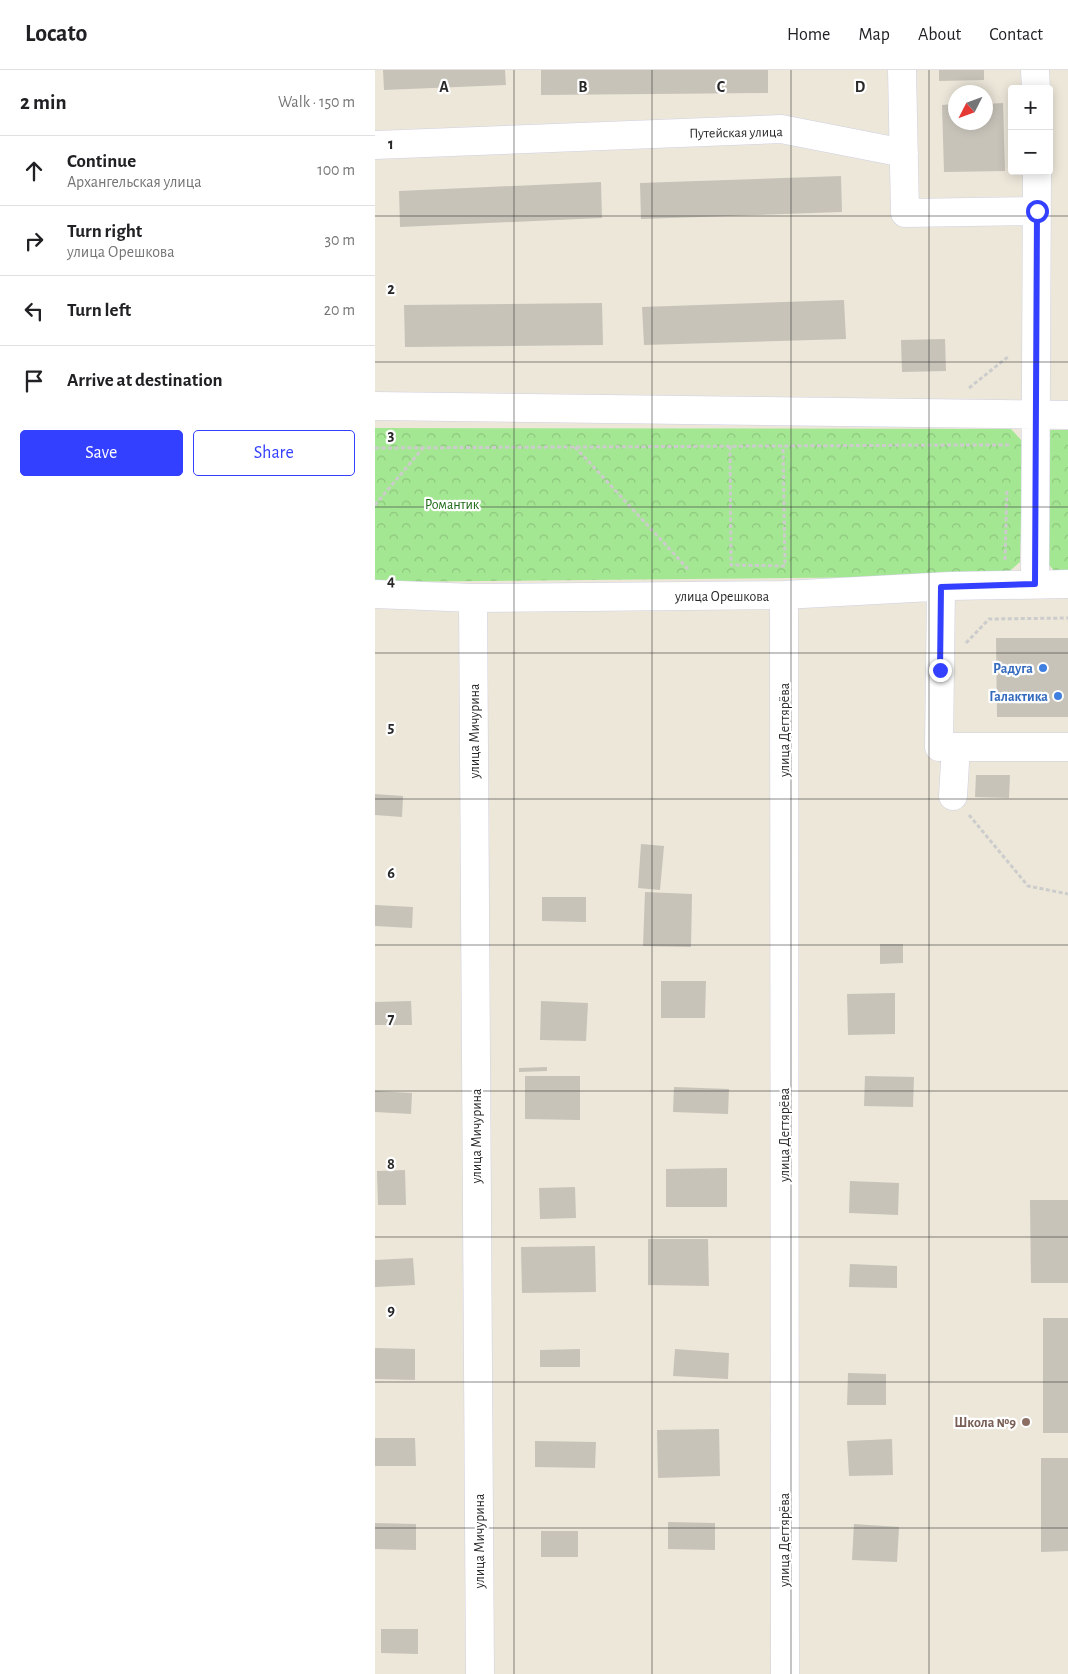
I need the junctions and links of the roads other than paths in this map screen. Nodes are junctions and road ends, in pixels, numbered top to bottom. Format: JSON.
{"nodes":[{"id":1,"x":902,"y":70,"type":"edge"},
{"id":2,"x":1035,"y":70,"type":"edge"},
{"id":3,"x":1036,"y":85,"type":"edge"},
{"id":4,"x":375,"y":145,"type":"edge"},
{"id":5,"x":904,"y":153,"type":"junction"},
{"id":6,"x":1037,"y":175,"type":"edge"},
{"id":7,"x":1037,"y":211,"type":"junction"},
{"id":8,"x":375,"y":406,"type":"edge"},
{"id":9,"x":1035,"y":415,"type":"junction"},
{"id":10,"x":1068,"y":415,"type":"edge"},
{"id":11,"x":1035,"y":584,"type":"junction"},
{"id":12,"x":1068,"y":584,"type":"edge"},
{"id":13,"x":941,"y":587,"type":"junction"},
{"id":14,"x":375,"y":594,"type":"edge"},
{"id":15,"x":784,"y":595,"type":"junction"},
{"id":16,"x":473,"y":598,"type":"junction"},
{"id":17,"x":956,"y":747,"type":"junction"},
{"id":18,"x":1068,"y":747,"type":"edge"},
{"id":19,"x":953,"y":796,"type":"road end"},
{"id":20,"x":480,"y":1674,"type":"edge"},
{"id":21,"x":785,"y":1674,"type":"edge"}],
"edges":[{"from":1,"to":5,"type":"street"},
{"from":2,"to":3,"type":"street"},
{"from":4,"to":5,"type":"street","name":"Путейская улица"},
{"from":5,"to":7,"type":"street"},
{"from":6,"to":7,"type":"street"},
{"from":7,"to":9,"type":"street"},
{"from":8,"to":9,"type":"street"},
{"from":9,"to":10,"type":"street"},
{"from":9,"to":11,"type":"street"},
{"from":11,"to":12,"type":"street","name":"улица Орешкова"},
{"from":11,"to":13,"type":"street","name":"улица Орешкова"},
{"from":13,"to":15,"type":"street","name":"улица Орешкова"},
{"from":13,"to":17,"type":"street"},
{"from":14,"to":16,"type":"street","name":"улица Орешкова"},
{"from":15,"to":16,"type":"street","name":"улица Орешкова"},
{"from":15,"to":21,"type":"street","name":"улица Дегтярёва"},
{"from":16,"to":20,"type":"street","name":"улица Мичурина"},
{"from":17,"to":18,"type":"street"},
{"from":17,"to":19,"type":"street"}]}
